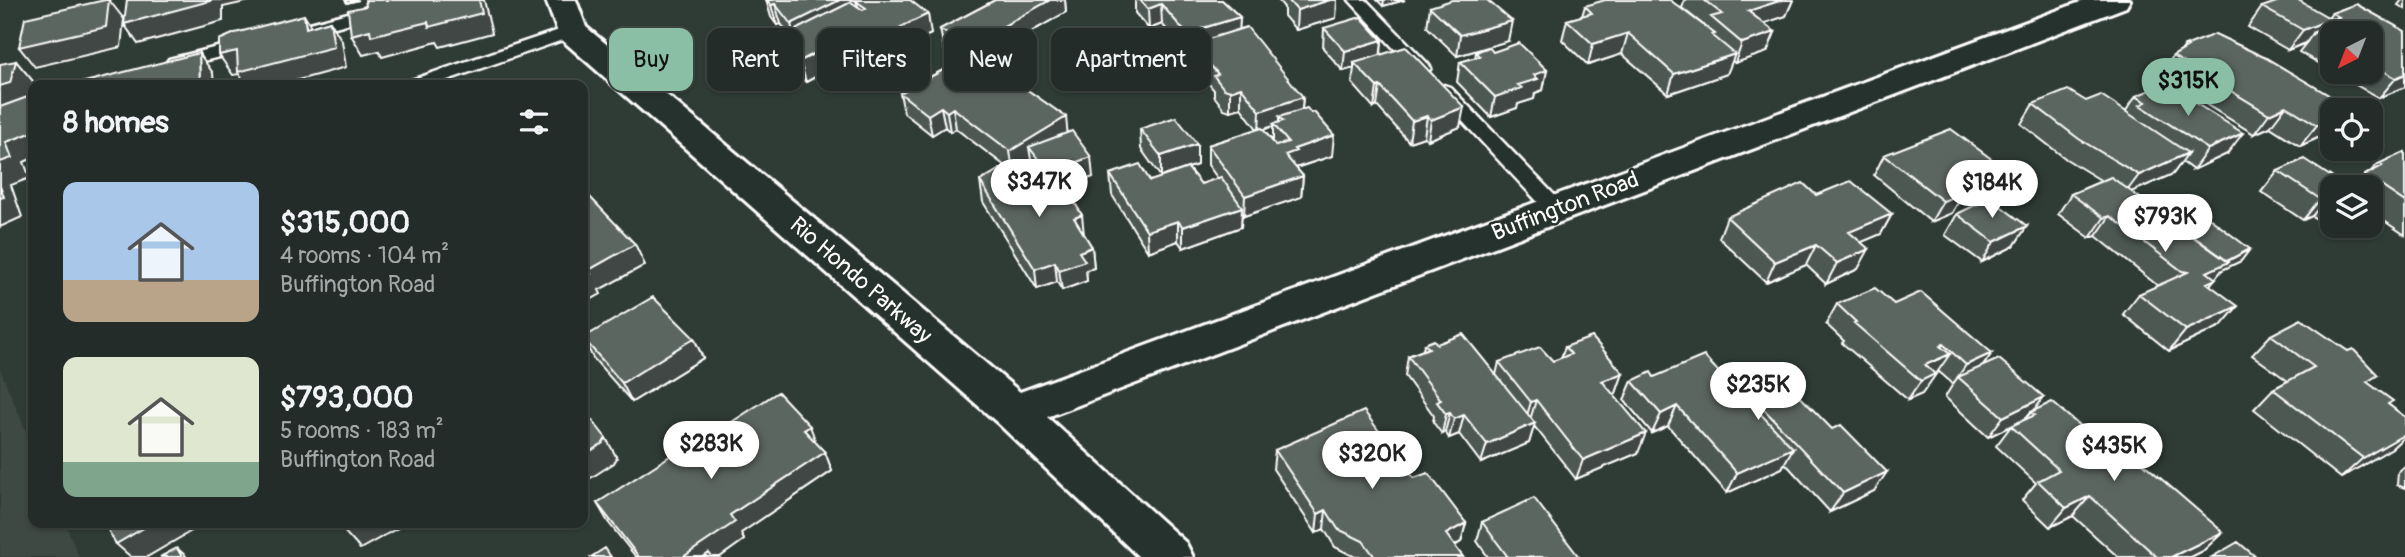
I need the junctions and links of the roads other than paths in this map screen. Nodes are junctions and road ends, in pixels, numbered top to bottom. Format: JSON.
{"nodes":[{"id":1,"x":418,"y":0,"type":"edge"},
{"id":2,"x":1357,"y":0,"type":"edge"},
{"id":3,"x":2115,"y":0,"type":"edge"},
{"id":4,"x":566,"y":16,"type":"edge"},
{"id":5,"x":286,"y":34,"type":"edge"},
{"id":6,"x":260,"y":41,"type":"edge"},
{"id":7,"x":154,"y":69,"type":"edge"},
{"id":8,"x":424,"y":80,"type":"edge"},
{"id":9,"x":1556,"y":209,"type":"junction"},
{"id":10,"x":1014,"y":411,"type":"junction"},
{"id":11,"x":1170,"y":557,"type":"edge"}],
"edges":[{"from":1,"to":5,"type":"lane"},
{"from":2,"to":9,"type":"lane"},
{"from":3,"to":9,"type":"street","name":"Buffington Road"},
{"from":4,"to":8,"type":"lane"},
{"from":4,"to":10,"type":"street","name":"Rio Hondo Parkway"},
{"from":6,"to":7,"type":"lane"},
{"from":9,"to":10,"type":"street","name":"Buffington Road"},
{"from":10,"to":11,"type":"street","name":"Rio Hondo Parkway"}]}
